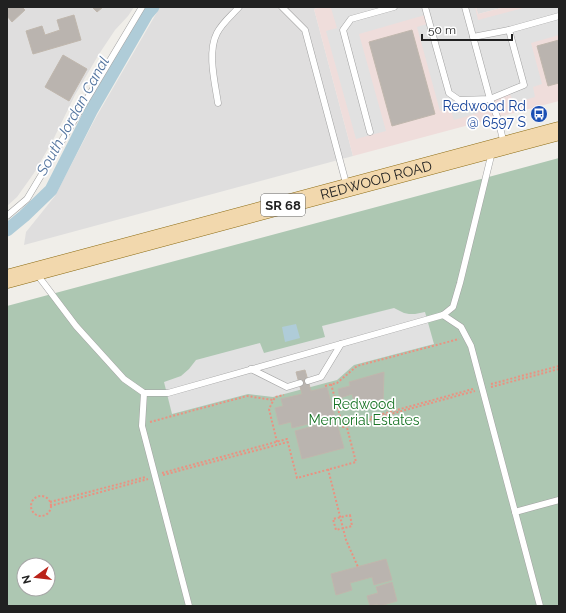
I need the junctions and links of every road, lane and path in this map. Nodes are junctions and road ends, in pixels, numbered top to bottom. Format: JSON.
{"nodes":[{"id":1,"x":142,"y":7,"type":"edge"},
{"id":2,"x":239,"y":7,"type":"edge"},
{"id":3,"x":282,"y":7,"type":"edge"},
{"id":4,"x":394,"y":7,"type":"edge"},
{"id":5,"x":425,"y":7,"type":"edge"},
{"id":6,"x":465,"y":7,"type":"edge"},
{"id":7,"x":559,"y":16,"type":"edge"},
{"id":8,"x":509,"y":30,"type":"junction"},
{"id":9,"x":473,"y":37,"type":"junction"},
{"id":10,"x":490,"y":99,"type":"junction"},
{"id":11,"x":218,"y":103,"type":"dead end"},
{"id":12,"x":559,"y":130,"type":"edge"},
{"id":13,"x":370,"y":132,"type":"dead end"},
{"id":14,"x":498,"y":147,"type":"junction"},
{"id":15,"x":347,"y":188,"type":"junction"},
{"id":16,"x":7,"y":216,"type":"edge"},
{"id":17,"x":35,"y":272,"type":"junction"},
{"id":18,"x":7,"y":279,"type":"edge"},
{"id":19,"x":443,"y":315,"type":"junction"},
{"id":20,"x":466,"y":337,"type":"junction"},
{"id":21,"x":341,"y":344,"type":"junction"},
{"id":22,"x":559,"y":368,"type":"edge"},
{"id":23,"x":251,"y":369,"type":"junction"},
{"id":24,"x":308,"y":381,"type":"dead end"},
{"id":25,"x":300,"y":383,"type":"dead end"},
{"id":26,"x":332,"y":384,"type":"junction"},
{"id":27,"x":324,"y":386,"type":"dead end"},
{"id":28,"x":482,"y":388,"type":"junction"},
{"id":29,"x":144,"y":393,"type":"junction"},
{"id":30,"x":288,"y":394,"type":"dead end"},
{"id":31,"x":273,"y":400,"type":"junction"},
{"id":32,"x":142,"y":425,"type":"junction"},
{"id":33,"x":346,"y":426,"type":"junction"},
{"id":34,"x":277,"y":442,"type":"junction"},
{"id":35,"x":288,"y":442,"type":"junction"},
{"id":36,"x":328,"y":470,"type":"junction"},
{"id":37,"x":155,"y":476,"type":"junction"},
{"id":38,"x":559,"y":500,"type":"edge"},
{"id":39,"x":50,"y":502,"type":"junction"},
{"id":40,"x":50,"y":506,"type":"junction"},
{"id":41,"x":515,"y":512,"type":"junction"},
{"id":42,"x":340,"y":517,"type":"junction"},
{"id":43,"x":343,"y":528,"type":"junction"},
{"id":44,"x":358,"y":567,"type":"dead end"},
{"id":45,"x":189,"y":606,"type":"edge"},
{"id":46,"x":540,"y":606,"type":"edge"}],
"edges":[{"from":1,"to":16,"type":"lane"},
{"from":2,"to":11,"type":"lane"},
{"from":3,"to":15,"type":"lane"},
{"from":4,"to":13,"type":"lane"},
{"from":5,"to":10,"type":"lane"},
{"from":6,"to":9,"type":"lane"},
{"from":7,"to":8,"type":"lane"},
{"from":8,"to":9,"type":"lane"},
{"from":8,"to":10,"type":"lane"},
{"from":9,"to":10,"type":"lane"},
{"from":10,"to":14,"type":"lane"},
{"from":12,"to":14,"type":"main road","name":"REDWOOD ROAD","number":"SR 68"},
{"from":14,"to":15,"type":"main road","name":"REDWOOD ROAD","number":"SR 68"},
{"from":14,"to":19,"type":"lane"},
{"from":15,"to":17,"type":"main road","name":"REDWOOD ROAD","number":"SR 68"},
{"from":17,"to":18,"type":"main road","name":"REDWOOD ROAD","number":"SR 68"},
{"from":17,"to":29,"type":"lane"},
{"from":19,"to":20,"type":"lane"},
{"from":19,"to":21,"type":"lane"},
{"from":20,"to":26,"type":"path"},
{"from":20,"to":28,"type":"lane"},
{"from":21,"to":23,"type":"lane"},
{"from":21,"to":24,"type":"lane"},
{"from":22,"to":28,"type":"path"},
{"from":23,"to":25,"type":"lane"},
{"from":23,"to":29,"type":"lane"},
{"from":26,"to":27,"type":"path"},
{"from":26,"to":33,"type":"path"},
{"from":28,"to":33,"type":"path"},
{"from":28,"to":41,"type":"lane"},
{"from":29,"to":32,"type":"lane"},
{"from":30,"to":31,"type":"path"},
{"from":31,"to":32,"type":"path"},
{"from":31,"to":34,"type":"path"},
{"from":32,"to":37,"type":"lane"},
{"from":33,"to":36,"type":"path"},
{"from":34,"to":35,"type":"path"},
{"from":34,"to":37,"type":"path"},
{"from":35,"to":36,"type":"path"},
{"from":35,"to":37,"type":"path"},
{"from":36,"to":42,"type":"path"},
{"from":37,"to":39,"type":"path"},
{"from":37,"to":40,"type":"path"},
{"from":37,"to":45,"type":"lane"},
{"from":38,"to":41,"type":"lane"},
{"from":39,"to":40,"type":"path"},
{"from":39,"to":40,"type":"path"},
{"from":41,"to":46,"type":"lane"},
{"from":42,"to":43,"type":"path"},
{"from":42,"to":43,"type":"path"},
{"from":42,"to":43,"type":"path"},
{"from":43,"to":44,"type":"path"}]}
